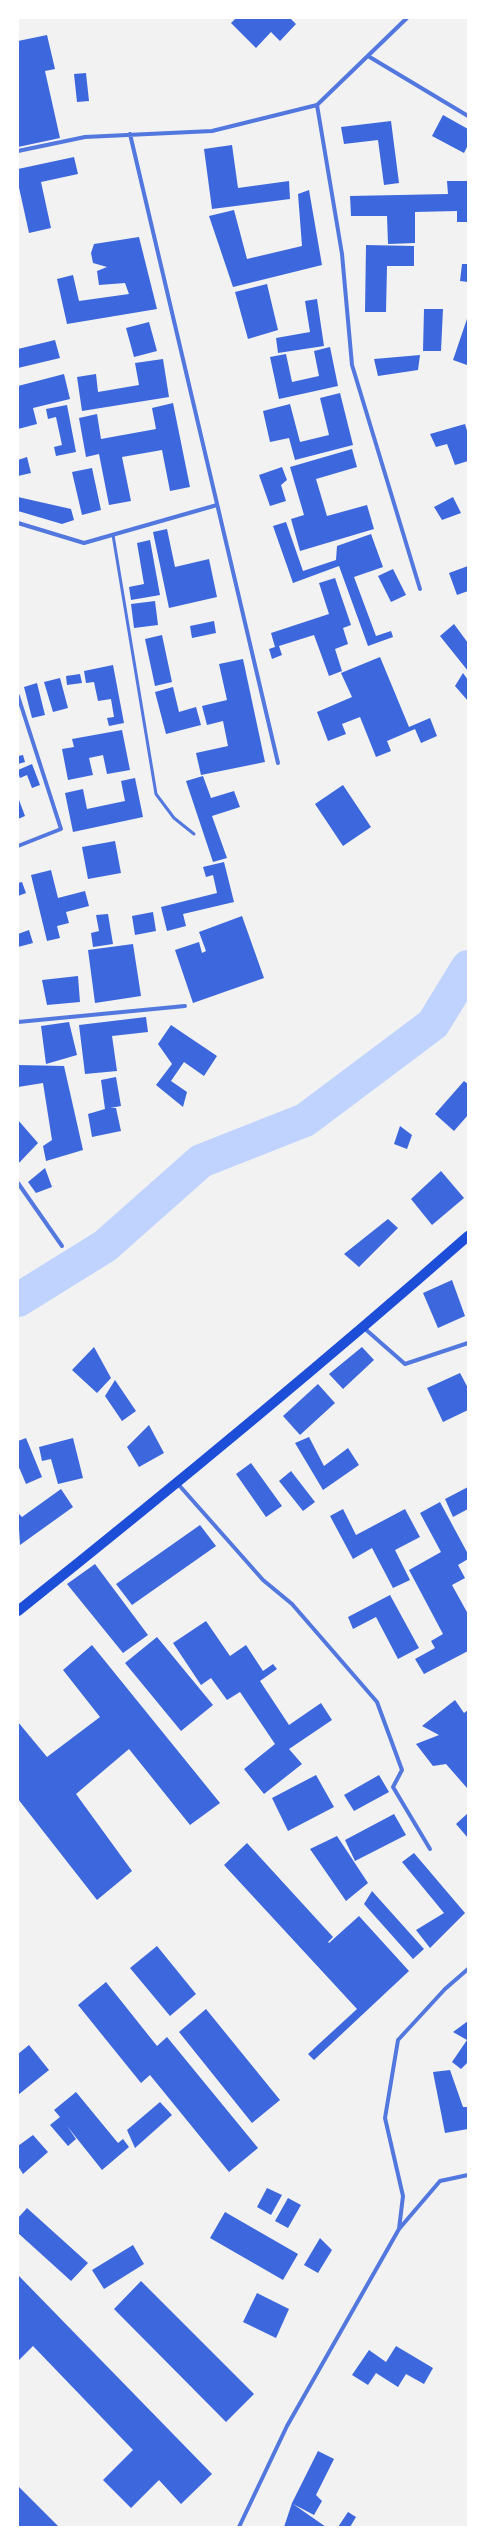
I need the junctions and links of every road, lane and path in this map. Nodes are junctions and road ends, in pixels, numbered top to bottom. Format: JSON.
{"nodes":[{"id":1,"x":407,"y":18,"type":"edge"},
{"id":2,"x":368,"y":56,"type":"junction"},
{"id":3,"x":317,"y":105,"type":"junction"},
{"id":4,"x":468,"y":116,"type":"edge"},
{"id":5,"x":130,"y":134,"type":"junction"},
{"id":6,"x":18,"y":151,"type":"edge"},
{"id":7,"x":217,"y":505,"type":"junction"},
{"id":8,"x":18,"y":522,"type":"edge"},
{"id":9,"x":113,"y":535,"type":"junction"},
{"id":10,"x":420,"y":589,"type":"dead end"},
{"id":11,"x":18,"y":696,"type":"edge"},
{"id":12,"x":278,"y":763,"type":"dead end"},
{"id":13,"x":194,"y":834,"type":"dead end"},
{"id":14,"x":18,"y":846,"type":"edge"},
{"id":15,"x":185,"y":1006,"type":"dead end"},
{"id":16,"x":18,"y":1022,"type":"edge"},
{"id":17,"x":18,"y":1183,"type":"edge"},
{"id":18,"x":468,"y":1236,"type":"edge"},
{"id":19,"x":62,"y":1246,"type":"dead end"},
{"id":20,"x":364,"y":1328,"type":"junction"},
{"id":21,"x":468,"y":1343,"type":"edge"},
{"id":22,"x":178,"y":1484,"type":"junction"},
{"id":23,"x":18,"y":1611,"type":"edge"},
{"id":24,"x":430,"y":1849,"type":"dead end"},
{"id":25,"x":468,"y":1969,"type":"edge"},
{"id":26,"x":468,"y":2175,"type":"edge"},
{"id":27,"x":399,"y":2229,"type":"junction"},
{"id":28,"x":240,"y":2527,"type":"edge"}],
"edges":[{"from":1,"to":2,"type":"street"},
{"from":2,"to":3,"type":"street"},
{"from":2,"to":4,"type":"street"},
{"from":3,"to":5,"type":"street"},
{"from":3,"to":10,"type":"street"},
{"from":5,"to":6,"type":"street"},
{"from":5,"to":7,"type":"street"},
{"from":7,"to":9,"type":"street"},
{"from":7,"to":12,"type":"street"},
{"from":8,"to":9,"type":"street"},
{"from":9,"to":13,"type":"lane"},
{"from":11,"to":14,"type":"street"},
{"from":15,"to":16,"type":"street"},
{"from":17,"to":19,"type":"street"},
{"from":18,"to":20,"type":"main road"},
{"from":20,"to":21,"type":"street"},
{"from":20,"to":22,"type":"main road"},
{"from":22,"to":23,"type":"main road"},
{"from":22,"to":24,"type":"street"},
{"from":25,"to":27,"type":"street"},
{"from":26,"to":27,"type":"street"},
{"from":27,"to":28,"type":"street"}]}
